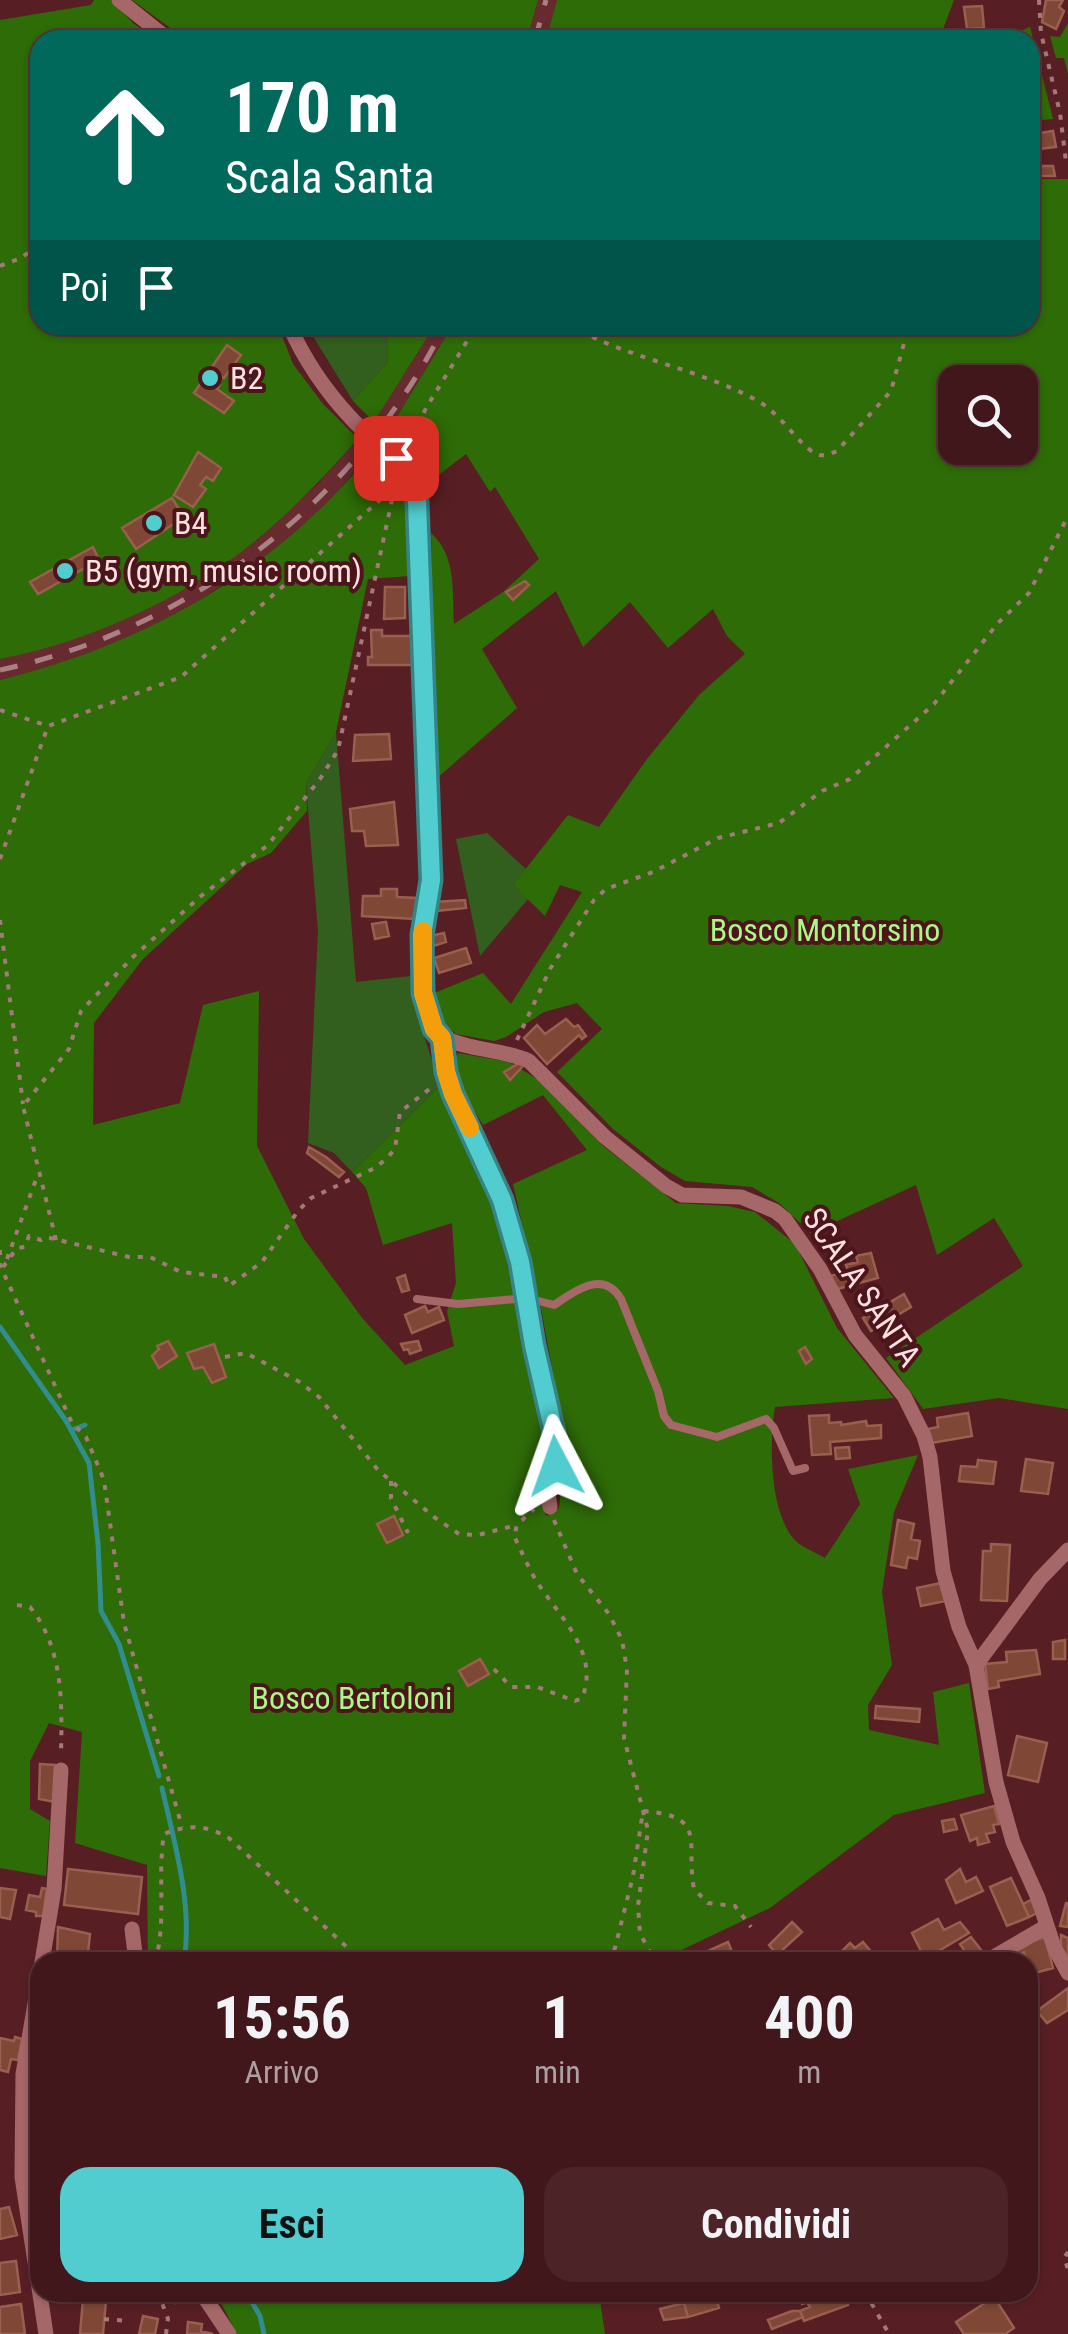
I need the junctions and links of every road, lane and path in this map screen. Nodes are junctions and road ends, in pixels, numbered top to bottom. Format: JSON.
{"nodes":[{"id":1,"x":119,"y":0,"type":"edge"},
{"id":2,"x":1039,"y":0,"type":"edge"},
{"id":3,"x":156,"y":30,"type":"edge"},
{"id":4,"x":1066,"y":162,"type":"edge"},
{"id":5,"x":30,"y":252,"type":"edge"},
{"id":6,"x":0,"y":266,"type":"edge"},
{"id":7,"x":294,"y":335,"type":"edge"},
{"id":8,"x":471,"y":335,"type":"edge"},
{"id":9,"x":588,"y":335,"type":"edge"},
{"id":10,"x":907,"y":335,"type":"edge"},
{"id":11,"x":399,"y":460,"type":"junction"},
{"id":12,"x":394,"y":487,"type":"junction"},
{"id":13,"x":1068,"y":516,"type":"edge"},
{"id":14,"x":0,"y":710,"type":"edge"},
{"id":15,"x":48,"y":726,"type":"junction"},
{"id":16,"x":0,"y":858,"type":"edge"},
{"id":17,"x":0,"y":920,"type":"edge"},
{"id":18,"x":442,"y":1038,"type":"junction"},
{"id":19,"x":512,"y":1053,"type":"junction"},
{"id":20,"x":446,"y":1072,"type":"junction"},
{"id":21,"x":23,"y":1106,"type":"junction"},
{"id":22,"x":38,"y":1172,"type":"junction"},
{"id":23,"x":56,"y":1240,"type":"junction"},
{"id":24,"x":0,"y":1250,"type":"edge"},
{"id":25,"x":3,"y":1268,"type":"junction"},
{"id":26,"x":526,"y":1298,"type":"junction"},
{"id":27,"x":417,"y":1300,"type":"dead end"},
{"id":28,"x":226,"y":1357,"type":"dead end"},
{"id":29,"x":805,"y":1468,"type":"dead end"},
{"id":30,"x":391,"y":1482,"type":"junction"},
{"id":31,"x":549,"y":1501,"type":"junction"},
{"id":32,"x":517,"y":1525,"type":"junction"},
{"id":33,"x":408,"y":1533,"type":"dead end"},
{"id":34,"x":1068,"y":1550,"type":"edge"},
{"id":35,"x":17,"y":1605,"type":"dead end"},
{"id":36,"x":976,"y":1665,"type":"junction"},
{"id":37,"x":494,"y":1669,"type":"dead end"},
{"id":38,"x":60,"y":1770,"type":"joint"},
{"id":39,"x":643,"y":1811,"type":"junction"},
{"id":40,"x":182,"y":1827,"type":"junction"},
{"id":41,"x":1047,"y":1926,"type":"junction"},
{"id":42,"x":751,"y":1927,"type":"dead end"},
{"id":43,"x":132,"y":1929,"type":"dead end"},
{"id":44,"x":44,"y":1952,"type":"edge"},
{"id":45,"x":135,"y":1952,"type":"edge"},
{"id":46,"x":158,"y":1952,"type":"edge"},
{"id":47,"x":352,"y":1952,"type":"edge"},
{"id":48,"x":614,"y":1952,"type":"edge"},
{"id":49,"x":650,"y":1952,"type":"edge"},
{"id":50,"x":1002,"y":1952,"type":"edge"},
{"id":51,"x":1068,"y":1972,"type":"edge"},
{"id":52,"x":30,"y":2033,"type":"edge"},
{"id":53,"x":30,"y":2239,"type":"edge"},
{"id":54,"x":1068,"y":2252,"type":"edge"},
{"id":55,"x":1068,"y":2269,"type":"edge"},
{"id":56,"x":40,"y":2302,"type":"edge"},
{"id":57,"x":162,"y":2302,"type":"edge"},
{"id":58,"x":208,"y":2302,"type":"edge"},
{"id":59,"x":870,"y":2302,"type":"edge"},
{"id":60,"x":104,"y":2320,"type":"dead end"},
{"id":61,"x":128,"y":2322,"type":"dead end"},
{"id":62,"x":46,"y":2334,"type":"edge"},
{"id":63,"x":166,"y":2334,"type":"edge"},
{"id":64,"x":229,"y":2334,"type":"edge"},
{"id":65,"x":888,"y":2334,"type":"edge"}],
"edges":[{"from":1,"to":3,"type":"street"},
{"from":2,"to":4,"type":"path"},
{"from":5,"to":6,"type":"path"},
{"from":7,"to":11,"type":"street"},
{"from":8,"to":11,"type":"path"},
{"from":9,"to":10,"type":"path"},
{"from":11,"to":12,"type":"path"},
{"from":11,"to":18,"type":"street"},
{"from":12,"to":15,"type":"path"},
{"from":12,"to":21,"type":"path"},
{"from":13,"to":19,"type":"path"},
{"from":14,"to":15,"type":"path"},
{"from":15,"to":16,"type":"path"},
{"from":17,"to":21,"type":"path"},
{"from":18,"to":19,"type":"street","name":"SCALA SANTA"},
{"from":18,"to":20,"type":"street"},
{"from":19,"to":36,"type":"street","name":"SCALA SANTA"},
{"from":20,"to":23,"type":"path"},
{"from":20,"to":26,"type":"street"},
{"from":21,"to":22,"type":"path"},
{"from":22,"to":23,"type":"path"},
{"from":22,"to":25,"type":"path"},
{"from":23,"to":25,"type":"path"},
{"from":24,"to":25,"type":"path"},
{"from":25,"to":40,"type":"path"},
{"from":26,"to":27,"type":"lane"},
{"from":26,"to":29,"type":"lane"},
{"from":26,"to":31,"type":"street"},
{"from":28,"to":30,"type":"path"},
{"from":30,"to":32,"type":"path"},
{"from":30,"to":33,"type":"path"},
{"from":31,"to":32,"type":"path"},
{"from":31,"to":39,"type":"path"},
{"from":32,"to":37,"type":"path"},
{"from":34,"to":36,"type":"street"},
{"from":35,"to":38,"type":"path"},
{"from":36,"to":41,"type":"street","name":"SCALA SANTA"},
{"from":38,"to":44,"type":"street"},
{"from":39,"to":42,"type":"path"},
{"from":39,"to":48,"type":"path"},
{"from":39,"to":49,"type":"path"},
{"from":40,"to":46,"type":"path"},
{"from":40,"to":47,"type":"path"},
{"from":41,"to":50,"type":"street"},
{"from":41,"to":51,"type":"street","name":"SCALA SANTA"},
{"from":43,"to":45,"type":"street"},
{"from":52,"to":53,"type":"street"},
{"from":54,"to":55,"type":"path"},
{"from":56,"to":62,"type":"street"},
{"from":57,"to":63,"type":"path"},
{"from":58,"to":64,"type":"street"},
{"from":59,"to":65,"type":"path"},
{"from":60,"to":61,"type":"path"}]}
